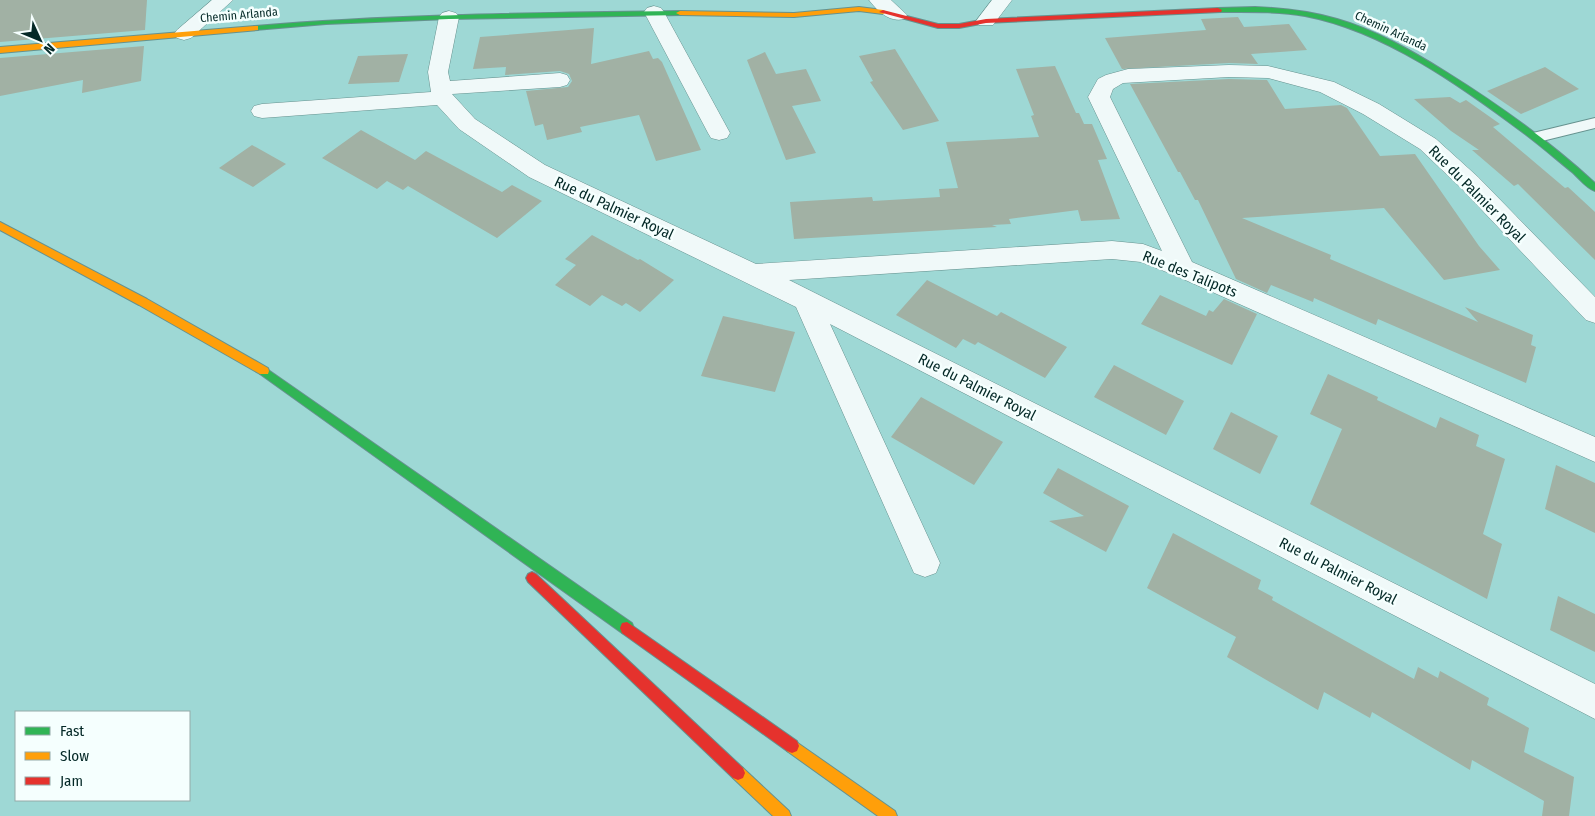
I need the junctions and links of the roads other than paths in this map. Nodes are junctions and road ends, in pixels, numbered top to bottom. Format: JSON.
{"nodes":[{"id":1,"x":223,"y":0,"type":"edge"},
{"id":2,"x":880,"y":0,"type":"edge"},
{"id":3,"x":1002,"y":0,"type":"edge"},
{"id":4,"x":654,"y":12,"type":"junction"},
{"id":5,"x":897,"y":15,"type":"junction"},
{"id":6,"x":449,"y":17,"type":"junction"},
{"id":7,"x":986,"y":21,"type":"junction"},
{"id":8,"x":184,"y":34,"type":"junction"},
{"id":9,"x":0,"y":50,"type":"edge"},
{"id":10,"x":560,"y":80,"type":"dead end"},
{"id":11,"x":440,"y":93,"type":"junction"},
{"id":12,"x":262,"y":111,"type":"dead end"},
{"id":13,"x":1595,"y":123,"type":"edge"},
{"id":14,"x":719,"y":133,"type":"dead end"},
{"id":15,"x":1538,"y":137,"type":"junction"},
{"id":16,"x":1595,"y":188,"type":"edge"},
{"id":17,"x":0,"y":226,"type":"edge"},
{"id":18,"x":1183,"y":268,"type":"junction"},
{"id":19,"x":753,"y":273,"type":"junction"},
{"id":20,"x":806,"y":300,"type":"junction"},
{"id":21,"x":1595,"y":313,"type":"edge"},
{"id":22,"x":1595,"y":450,"type":"edge"},
{"id":23,"x":458,"y":508,"type":"junction"},
{"id":24,"x":925,"y":563,"type":"dead end"},
{"id":25,"x":1595,"y":702,"type":"edge"},
{"id":26,"x":784,"y":816,"type":"edge"},
{"id":27,"x":890,"y":816,"type":"edge"}],
"edges":[{"from":1,"to":8,"type":"street"},
{"from":2,"to":5,"type":"street"},
{"from":3,"to":7,"type":"street"},
{"from":4,"to":5,"type":"main road","name":"Chemin Arlanda"},
{"from":4,"to":6,"type":"main road","name":"Chemin Arlanda"},
{"from":4,"to":14,"type":"street"},
{"from":5,"to":7,"type":"main road","name":"Chemin Arlanda"},
{"from":6,"to":8,"type":"main road","name":"Chemin Arlanda"},
{"from":6,"to":11,"type":"street"},
{"from":7,"to":15,"type":"main road","name":"Chemin Arlanda"},
{"from":8,"to":9,"type":"main road","name":"Chemin Arlanda"},
{"from":10,"to":11,"type":"street"},
{"from":11,"to":12,"type":"street"},
{"from":11,"to":19,"type":"street","name":"Rue du Palmier Royal"},
{"from":13,"to":15,"type":"lane"},
{"from":15,"to":16,"type":"main road","name":"Chemin Arlanda"},
{"from":17,"to":23,"type":"main road"},
{"from":18,"to":19,"type":"street","name":"Rue des Talipots"},
{"from":18,"to":21,"type":"street","name":"Rue du Palmier Royal"},
{"from":18,"to":22,"type":"street","name":"Rue des Talipots"},
{"from":19,"to":20,"type":"street","name":"Rue du Palmier Royal"},
{"from":20,"to":24,"type":"street"},
{"from":20,"to":25,"type":"street","name":"Rue du Palmier Royal"},
{"from":23,"to":26,"type":"main road"},
{"from":23,"to":27,"type":"main road"}]}
